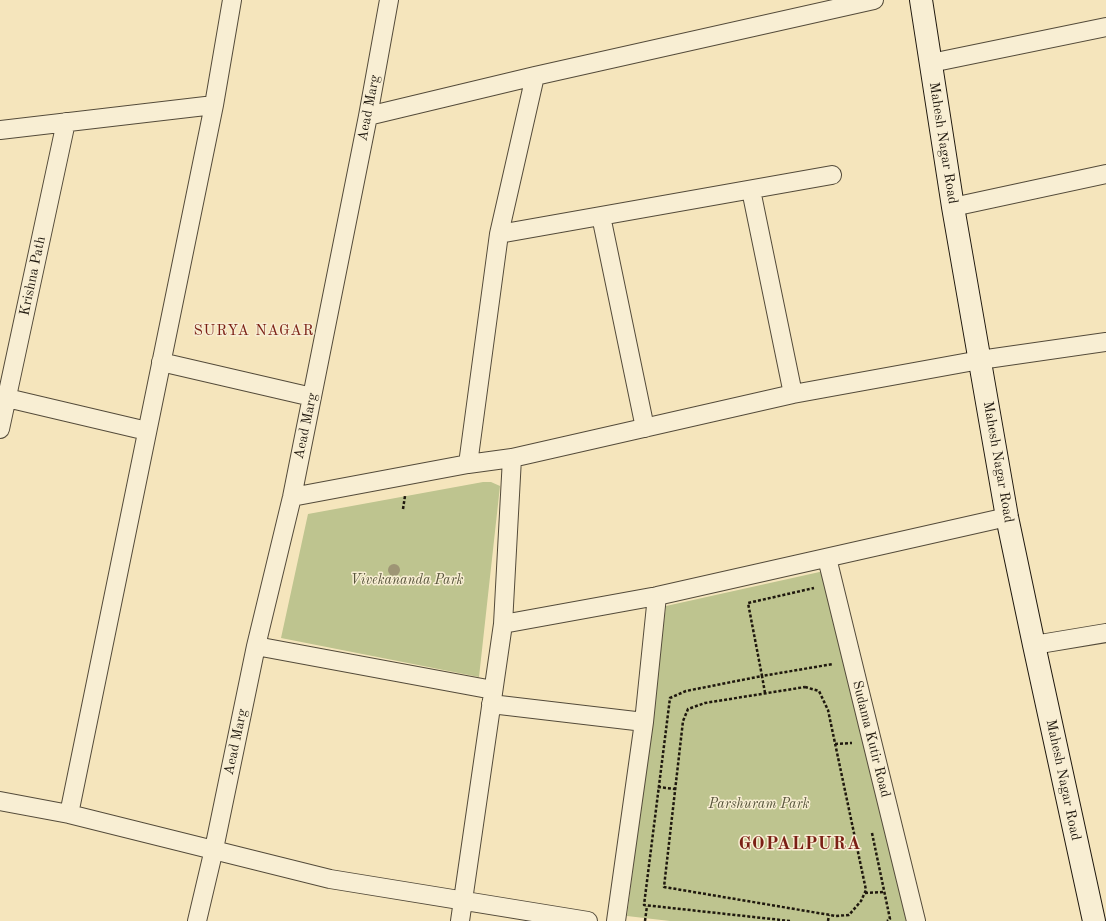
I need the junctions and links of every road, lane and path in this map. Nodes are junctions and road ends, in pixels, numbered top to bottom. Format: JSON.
{"nodes":[{"id":1,"x":232,"y":0,"type":"edge"},
{"id":2,"x":389,"y":0,"type":"edge"},
{"id":3,"x":874,"y":0,"type":"edge"},
{"id":4,"x":921,"y":0,"type":"edge"},
{"id":5,"x":1106,"y":26,"type":"edge"},
{"id":6,"x":931,"y":63,"type":"junction"},
{"id":7,"x":535,"y":76,"type":"junction"},
{"id":8,"x":214,"y":105,"type":"junction"},
{"id":9,"x":368,"y":116,"type":"junction"},
{"id":10,"x":66,"y":122,"type":"junction"},
{"id":11,"x":0,"y":130,"type":"edge"},
{"id":12,"x":1106,"y":174,"type":"edge"},
{"id":13,"x":832,"y":176,"type":"dead end"},
{"id":14,"x":751,"y":190,"type":"junction"},
{"id":15,"x":953,"y":207,"type":"junction"},
{"id":16,"x":601,"y":216,"type":"junction"},
{"id":17,"x":498,"y":234,"type":"junction"},
{"id":18,"x":1106,"y":342,"type":"edge"},
{"id":19,"x":980,"y":360,"type":"junction"},
{"id":20,"x":161,"y":362,"type":"junction"},
{"id":21,"x":793,"y":394,"type":"junction"},
{"id":22,"x":312,"y":396,"type":"junction"},
{"id":23,"x":7,"y":398,"type":"junction"},
{"id":24,"x":644,"y":428,"type":"junction"},
{"id":25,"x":0,"y":429,"type":"edge"},
{"id":26,"x":147,"y":431,"type":"junction"},
{"id":27,"x":512,"y":458,"type":"junction"},
{"id":28,"x":468,"y":464,"type":"junction"},
{"id":29,"x":292,"y":497,"type":"junction"},
{"id":30,"x":1007,"y":517,"type":"junction"},
{"id":31,"x":827,"y":558,"type":"junction"},
{"id":32,"x":819,"y":587,"type":"dead end"},
{"id":33,"x":657,"y":596,"type":"junction"},
{"id":34,"x":503,"y":624,"type":"junction"},
{"id":35,"x":1106,"y":633,"type":"edge"},
{"id":36,"x":1034,"y":645,"type":"junction"},
{"id":37,"x":256,"y":646,"type":"junction"},
{"id":38,"x":836,"y":663,"type":"dead end"},
{"id":39,"x":762,"y":676,"type":"junction"},
{"id":40,"x":765,"y":694,"type":"junction"},
{"id":41,"x":492,"y":697,"type":"junction"},
{"id":42,"x":644,"y":722,"type":"junction"},
{"id":43,"x":851,"y":736,"type":"dead end"},
{"id":44,"x":852,"y":743,"type":"junction"},
{"id":45,"x":835,"y":744,"type":"junction"},
{"id":46,"x":854,"y":750,"type":"dead end"},
{"id":47,"x":658,"y":788,"type":"junction"},
{"id":48,"x":675,"y":789,"type":"junction"},
{"id":49,"x":0,"y":801,"type":"edge"},
{"id":50,"x":69,"y":814,"type":"junction"},
{"id":51,"x":871,"y":832,"type":"dead end"},
{"id":52,"x":214,"y":849,"type":"junction"},
{"id":53,"x":884,"y":892,"type":"junction"},
{"id":54,"x":865,"y":893,"type":"junction"},
{"id":55,"x":463,"y":900,"type":"junction"},
{"id":56,"x":646,"y":906,"type":"junction"},
{"id":57,"x":829,"y":915,"type":"junction"},
{"id":58,"x":197,"y":921,"type":"edge"},
{"id":59,"x":460,"y":921,"type":"edge"},
{"id":60,"x":588,"y":921,"type":"edge"},
{"id":61,"x":616,"y":921,"type":"edge"},
{"id":62,"x":645,"y":921,"type":"edge"},
{"id":63,"x":790,"y":921,"type":"edge"},
{"id":64,"x":828,"y":921,"type":"edge"},
{"id":65,"x":887,"y":921,"type":"edge"},
{"id":66,"x":916,"y":921,"type":"edge"},
{"id":67,"x":1094,"y":921,"type":"edge"}],
"edges":[{"from":1,"to":8,"type":"street"},
{"from":2,"to":9,"type":"street","name":"Aead Marg"},
{"from":3,"to":7,"type":"street"},
{"from":4,"to":6,"type":"street","name":"Mahesh Nagar Road"},
{"from":5,"to":6,"type":"street"},
{"from":6,"to":15,"type":"street","name":"Mahesh Nagar Road"},
{"from":7,"to":9,"type":"street"},
{"from":7,"to":17,"type":"street"},
{"from":8,"to":10,"type":"street"},
{"from":8,"to":20,"type":"street"},
{"from":9,"to":22,"type":"street","name":"Aead Marg"},
{"from":10,"to":11,"type":"street"},
{"from":10,"to":23,"type":"street","name":"Krishna Path"},
{"from":12,"to":15,"type":"street"},
{"from":13,"to":14,"type":"street"},
{"from":14,"to":16,"type":"street"},
{"from":14,"to":21,"type":"street"},
{"from":15,"to":19,"type":"street","name":"Mahesh Nagar Road"},
{"from":16,"to":17,"type":"street"},
{"from":16,"to":24,"type":"street"},
{"from":17,"to":28,"type":"street"},
{"from":18,"to":19,"type":"street"},
{"from":19,"to":21,"type":"street"},
{"from":19,"to":30,"type":"street","name":"Mahesh Nagar Road"},
{"from":20,"to":22,"type":"street"},
{"from":20,"to":26,"type":"street"},
{"from":21,"to":24,"type":"street"},
{"from":22,"to":29,"type":"street","name":"Aead Marg"},
{"from":23,"to":25,"type":"street","name":"Krishna Path"},
{"from":23,"to":26,"type":"street"},
{"from":24,"to":27,"type":"street"},
{"from":26,"to":50,"type":"street"},
{"from":27,"to":28,"type":"street"},
{"from":27,"to":34,"type":"street"},
{"from":28,"to":29,"type":"street"},
{"from":29,"to":37,"type":"street","name":"Aead Marg"},
{"from":30,"to":31,"type":"street"},
{"from":30,"to":36,"type":"street","name":"Mahesh Nagar Road"},
{"from":31,"to":33,"type":"street"},
{"from":31,"to":66,"type":"street","name":"Sudama Kutir Road"},
{"from":32,"to":39,"type":"path"},
{"from":33,"to":34,"type":"street"},
{"from":33,"to":42,"type":"street"},
{"from":34,"to":41,"type":"street"},
{"from":35,"to":36,"type":"street"},
{"from":36,"to":67,"type":"street","name":"Mahesh Nagar Road"},
{"from":37,"to":41,"type":"street"},
{"from":37,"to":52,"type":"street","name":"Aead Marg"},
{"from":38,"to":39,"type":"path"},
{"from":39,"to":40,"type":"path"},
{"from":39,"to":47,"type":"path"},
{"from":40,"to":45,"type":"path"},
{"from":40,"to":48,"type":"path"},
{"from":41,"to":42,"type":"street"},
{"from":41,"to":55,"type":"street"},
{"from":42,"to":61,"type":"street"},
{"from":43,"to":44,"type":"path"},
{"from":44,"to":45,"type":"path"},
{"from":44,"to":46,"type":"path"},
{"from":45,"to":54,"type":"path"},
{"from":47,"to":48,"type":"path"},
{"from":47,"to":56,"type":"path"},
{"from":48,"to":57,"type":"path"},
{"from":49,"to":50,"type":"street"},
{"from":50,"to":52,"type":"street"},
{"from":51,"to":53,"type":"path"},
{"from":52,"to":55,"type":"street"},
{"from":52,"to":58,"type":"street","name":"Aead Marg"},
{"from":53,"to":54,"type":"path"},
{"from":53,"to":65,"type":"path"},
{"from":54,"to":57,"type":"path"},
{"from":55,"to":59,"type":"street"},
{"from":55,"to":60,"type":"street"},
{"from":56,"to":62,"type":"path"},
{"from":56,"to":63,"type":"path"},
{"from":57,"to":64,"type":"path"}]}
